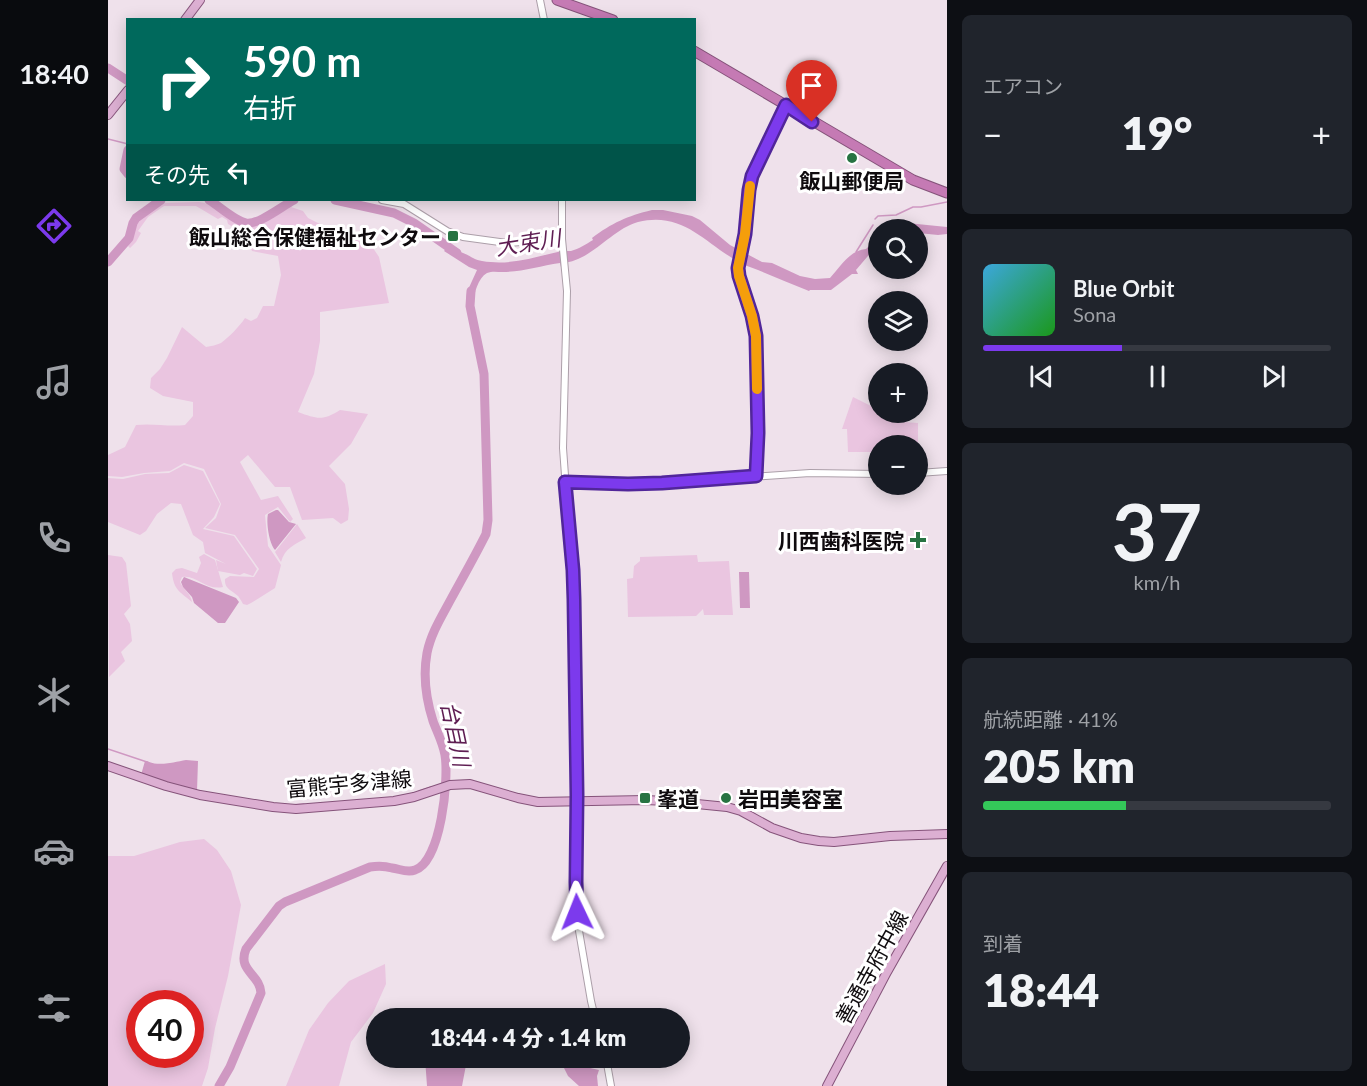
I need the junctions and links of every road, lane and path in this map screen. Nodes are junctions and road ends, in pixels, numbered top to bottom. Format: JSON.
{"nodes":[{"id":1,"x":200,"y":0,"type":"edge"},
{"id":2,"x":540,"y":0,"type":"edge"},
{"id":3,"x":557,"y":0,"type":"edge"},
{"id":4,"x":186,"y":18,"type":"edge"},
{"id":5,"x":544,"y":18,"type":"edge"},
{"id":6,"x":607,"y":18,"type":"edge"},
{"id":7,"x":696,"y":52,"type":"edge"},
{"id":8,"x":126,"y":91,"type":"edge"},
{"id":9,"x":786,"y":105,"type":"junction"},
{"id":10,"x":108,"y":115,"type":"edge"},
{"id":11,"x":947,"y":193,"type":"edge"},
{"id":12,"x":388,"y":201,"type":"edge"},
{"id":13,"x":562,"y":201,"type":"edge"},
{"id":14,"x":562,"y":239,"type":"junction"},
{"id":15,"x":947,"y":471,"type":"edge"},
{"id":16,"x":928,"y":472,"type":"edge"},
{"id":17,"x":868,"y":474,"type":"edge"},
{"id":18,"x":756,"y":476,"type":"junction"},
{"id":19,"x":565,"y":482,"type":"junction"},
{"id":20,"x":108,"y":766,"type":"edge"},
{"id":21,"x":577,"y":801,"type":"junction"},
{"id":22,"x":947,"y":834,"type":"edge"},
{"id":23,"x":947,"y":866,"type":"edge"},
{"id":24,"x":593,"y":1008,"type":"edge"},
{"id":25,"x":608,"y":1068,"type":"edge"},
{"id":26,"x":611,"y":1086,"type":"edge"},
{"id":27,"x":828,"y":1086,"type":"edge"}],
"edges":[{"from":1,"to":4,"type":"main road"},
{"from":2,"to":5,"type":"street"},
{"from":3,"to":6,"type":"highway"},
{"from":7,"to":9,"type":"highway"},
{"from":8,"to":10,"type":"main road"},
{"from":9,"to":11,"type":"highway"},
{"from":9,"to":18,"type":"street"},
{"from":12,"to":14,"type":"street"},
{"from":13,"to":14,"type":"street"},
{"from":14,"to":19,"type":"street"},
{"from":15,"to":16,"type":"street"},
{"from":17,"to":18,"type":"street"},
{"from":18,"to":19,"type":"street"},
{"from":19,"to":21,"type":"street"},
{"from":20,"to":21,"type":"main road","name":"富熊宇多津線"},
{"from":21,"to":22,"type":"main road","name":"富熊宇多津線"},
{"from":21,"to":24,"type":"street"},
{"from":23,"to":27,"type":"main road","name":"善通寺府中線"},
{"from":25,"to":26,"type":"street"}]}
